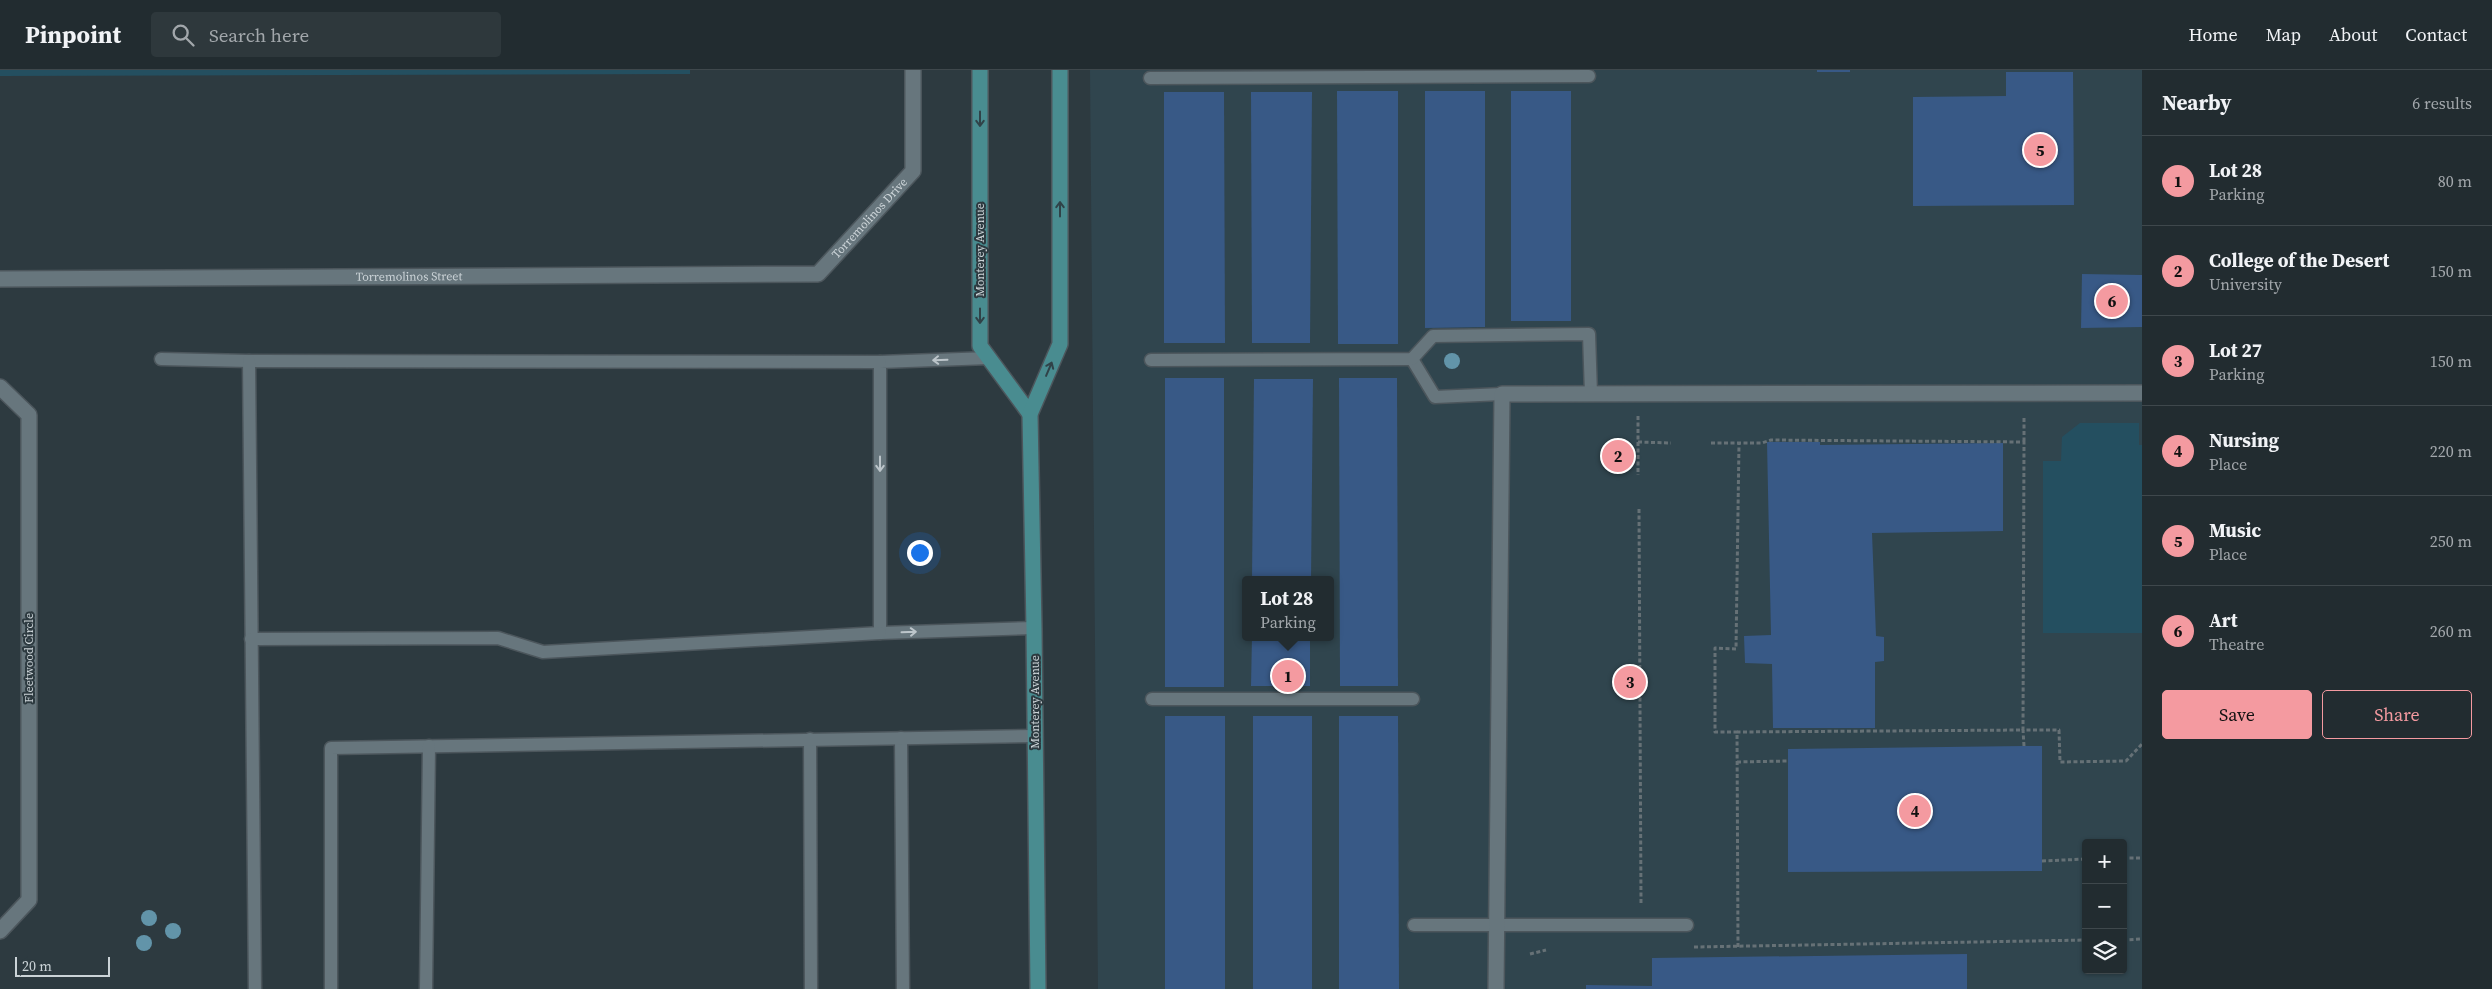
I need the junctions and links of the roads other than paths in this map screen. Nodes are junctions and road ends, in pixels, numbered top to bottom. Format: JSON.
{"nodes":[{"id":1,"x":913,"y":70,"type":"edge"},
{"id":2,"x":980,"y":70,"type":"edge"},
{"id":3,"x":1060,"y":70,"type":"edge"},
{"id":4,"x":1589,"y":76,"type":"dead end"},
{"id":5,"x":1150,"y":78,"type":"dead end"},
{"id":6,"x":818,"y":274,"type":"joint"},
{"id":7,"x":0,"y":279,"type":"edge"},
{"id":8,"x":989,"y":358,"type":"junction"},
{"id":9,"x":161,"y":359,"type":"dead end"},
{"id":10,"x":1412,"y":359,"type":"junction"},
{"id":11,"x":1151,"y":360,"type":"dead end"},
{"id":12,"x":249,"y":361,"type":"junction"},
{"id":13,"x":880,"y":362,"type":"junction"},
{"id":14,"x":0,"y":387,"type":"edge"},
{"id":15,"x":2142,"y":393,"type":"edge"},
{"id":16,"x":1502,"y":394,"type":"junction"},
{"id":17,"x":1591,"y":394,"type":"junction"},
{"id":18,"x":1030,"y":414,"type":"junction"},
{"id":19,"x":1034,"y":628,"type":"junction"},
{"id":20,"x":880,"y":633,"type":"junction"},
{"id":21,"x":251,"y":639,"type":"junction"},
{"id":22,"x":1152,"y":699,"type":"dead end"},
{"id":23,"x":1413,"y":699,"type":"dead end"},
{"id":24,"x":1035,"y":736,"type":"junction"},
{"id":25,"x":901,"y":738,"type":"junction"},
{"id":26,"x":810,"y":739,"type":"junction"},
{"id":27,"x":429,"y":746,"type":"junction"},
{"id":28,"x":1414,"y":925,"type":"dead end"},
{"id":29,"x":1498,"y":925,"type":"junction"},
{"id":30,"x":1687,"y":925,"type":"dead end"},
{"id":31,"x":0,"y":931,"type":"edge"},
{"id":32,"x":254,"y":989,"type":"edge"},
{"id":33,"x":331,"y":989,"type":"edge"},
{"id":34,"x":426,"y":989,"type":"edge"},
{"id":35,"x":811,"y":989,"type":"edge"},
{"id":36,"x":903,"y":989,"type":"edge"},
{"id":37,"x":1038,"y":989,"type":"edge"},
{"id":38,"x":1496,"y":989,"type":"edge"}],
"edges":[{"from":1,"to":6,"type":"street","name":"Torremolinos Drive"},
{"from":2,"to":8,"type":"main road","name":"Monterey Avenue","one_way":true},
{"from":18,"to":3,"type":"main road","name":"Monterey Avenue","one_way":true},
{"from":4,"to":5,"type":"lane"},
{"from":6,"to":7,"type":"street","name":"Torremolinos Street"},
{"from":8,"to":13,"type":"lane","one_way":true},
{"from":8,"to":18,"type":"main road","name":"Monterey Avenue"},
{"from":9,"to":12,"type":"lane"},
{"from":10,"to":11,"type":"lane"},
{"from":10,"to":16,"type":"lane"},
{"from":10,"to":17,"type":"lane"},
{"from":12,"to":13,"type":"lane"},
{"from":12,"to":21,"type":"lane"},
{"from":13,"to":20,"type":"lane","one_way":true},
{"from":14,"to":31,"type":"street","name":"Fleetwood Circle"},
{"from":15,"to":17,"type":"street"},
{"from":16,"to":17,"type":"street"},
{"from":16,"to":29,"type":"street"},
{"from":18,"to":19,"type":"main road","name":"Monterey Avenue"},
{"from":20,"to":19,"type":"lane","one_way":true},
{"from":19,"to":24,"type":"main road","name":"Monterey Avenue"},
{"from":20,"to":21,"type":"lane"},
{"from":21,"to":32,"type":"lane"},
{"from":22,"to":23,"type":"lane"},
{"from":24,"to":25,"type":"lane"},
{"from":24,"to":37,"type":"main road","name":"Monterey Avenue"},
{"from":25,"to":26,"type":"lane"},
{"from":25,"to":36,"type":"lane"},
{"from":26,"to":27,"type":"lane"},
{"from":26,"to":35,"type":"lane"},
{"from":27,"to":33,"type":"lane"},
{"from":27,"to":34,"type":"lane"},
{"from":28,"to":29,"type":"lane"},
{"from":29,"to":30,"type":"lane"},
{"from":29,"to":38,"type":"street"}]}
